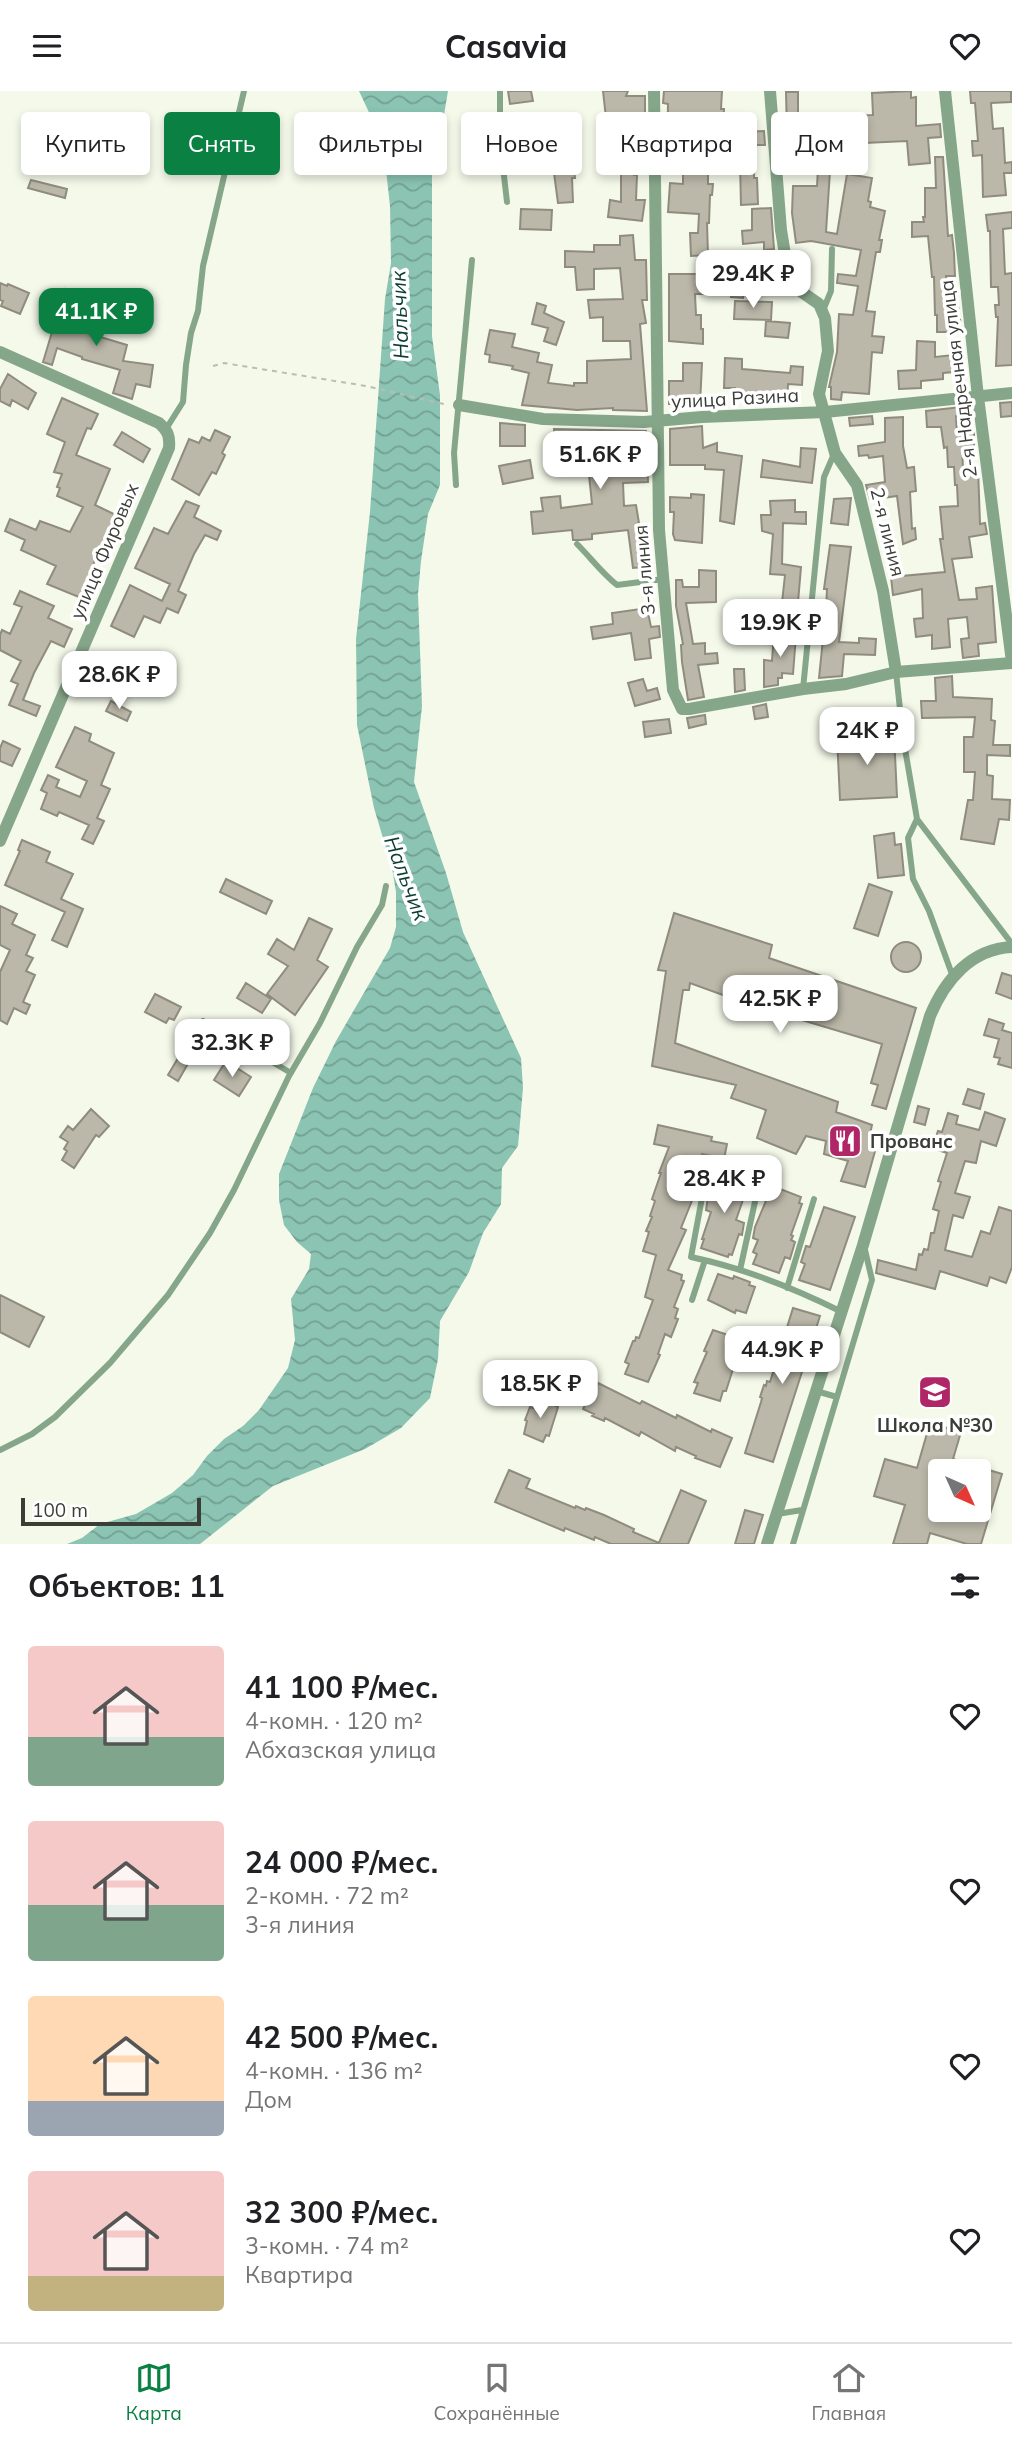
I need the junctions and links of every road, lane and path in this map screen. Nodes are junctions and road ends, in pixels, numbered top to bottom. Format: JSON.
{"nodes":[{"id":1,"x":244,"y":91,"type":"edge"},
{"id":2,"x":500,"y":91,"type":"edge"},
{"id":3,"x":654,"y":91,"type":"edge"},
{"id":4,"x":770,"y":91,"type":"edge"},
{"id":5,"x":944,"y":91,"type":"edge"},
{"id":6,"x":507,"y":202,"type":"dead end"},
{"id":7,"x":832,"y":249,"type":"dead end"},
{"id":8,"x":472,"y":260,"type":"dead end"},
{"id":9,"x":823,"y":310,"type":"junction"},
{"id":10,"x":0,"y":352,"type":"edge"},
{"id":11,"x":214,"y":366,"type":"dead end"},
{"id":12,"x":1012,"y":393,"type":"edge"},
{"id":13,"x":978,"y":397,"type":"junction"},
{"id":14,"x":459,"y":405,"type":"junction"},
{"id":15,"x":825,"y":412,"type":"junction"},
{"id":16,"x":659,"y":421,"type":"junction"},
{"id":17,"x":166,"y":429,"type":"junction"},
{"id":18,"x":835,"y":453,"type":"junction"},
{"id":19,"x":456,"y":485,"type":"dead end"},
{"id":20,"x":577,"y":544,"type":"dead end"},
{"id":21,"x":664,"y":579,"type":"junction"},
{"id":22,"x":1012,"y":662,"type":"edge"},
{"id":23,"x":896,"y":672,"type":"junction"},
{"id":24,"x":803,"y":689,"type":"junction"},
{"id":25,"x":917,"y":819,"type":"junction"},
{"id":26,"x":0,"y":841,"type":"edge"},
{"id":27,"x":386,"y":886,"type":"dead end"},
{"id":28,"x":1012,"y":946,"type":"edge"},
{"id":29,"x":953,"y":977,"type":"junction"},
{"id":30,"x":203,"y":1021,"type":"dead end"},
{"id":31,"x":291,"y":1073,"type":"junction"},
{"id":32,"x":707,"y":1171,"type":"dead end"},
{"id":33,"x":758,"y":1188,"type":"dead end"},
{"id":34,"x":814,"y":1199,"type":"dead end"},
{"id":35,"x":863,"y":1245,"type":"junction"},
{"id":36,"x":705,"y":1260,"type":"junction"},
{"id":37,"x":740,"y":1270,"type":"junction"},
{"id":38,"x":787,"y":1288,"type":"junction"},
{"id":39,"x":692,"y":1300,"type":"dead end"},
{"id":40,"x":842,"y":1312,"type":"junction"},
{"id":41,"x":816,"y":1391,"type":"junction"},
{"id":42,"x":837,"y":1397,"type":"junction"},
{"id":43,"x":0,"y":1450,"type":"edge"},
{"id":44,"x":803,"y":1510,"type":"junction"},
{"id":45,"x":775,"y":1514,"type":"junction"},
{"id":46,"x":767,"y":1544,"type":"edge"},
{"id":47,"x":793,"y":1544,"type":"edge"}],
"edges":[{"from":1,"to":17,"type":"lane"},
{"from":2,"to":6,"type":"lane"},
{"from":3,"to":16,"type":"street","name":"3-я линия"},
{"from":4,"to":9,"type":"street"},
{"from":5,"to":13,"type":"street","name":"2-я Надречная улица"},
{"from":7,"to":9,"type":"lane"},
{"from":8,"to":14,"type":"lane"},
{"from":9,"to":15,"type":"street","name":"2-я линия"},
{"from":10,"to":17,"type":"street"},
{"from":11,"to":14,"type":"path"},
{"from":12,"to":13,"type":"street","name":"улица Разина"},
{"from":13,"to":15,"type":"street","name":"улица Разина"},
{"from":13,"to":22,"type":"street","name":"2-я Надречная улица"},
{"from":14,"to":16,"type":"street","name":"улица Разина"},
{"from":14,"to":19,"type":"lane"},
{"from":15,"to":16,"type":"street","name":"улица Разина"},
{"from":15,"to":18,"type":"street","name":"2-я линия"},
{"from":16,"to":21,"type":"street","name":"3-я линия"},
{"from":17,"to":26,"type":"street","name":"улица Фировых"},
{"from":18,"to":23,"type":"street","name":"2-я линия"},
{"from":18,"to":24,"type":"lane"},
{"from":20,"to":21,"type":"lane"},
{"from":21,"to":24,"type":"street","name":"3-я линия"},
{"from":22,"to":23,"type":"street","name":"3-я линия"},
{"from":23,"to":24,"type":"street","name":"3-я линия"},
{"from":23,"to":25,"type":"lane"},
{"from":25,"to":28,"type":"lane"},
{"from":25,"to":29,"type":"lane"},
{"from":27,"to":31,"type":"lane"},
{"from":28,"to":29,"type":"street"},
{"from":29,"to":35,"type":"street"},
{"from":30,"to":31,"type":"lane"},
{"from":31,"to":43,"type":"lane"},
{"from":32,"to":36,"type":"lane"},
{"from":33,"to":37,"type":"lane"},
{"from":34,"to":38,"type":"lane"},
{"from":35,"to":40,"type":"street"},
{"from":35,"to":42,"type":"lane"},
{"from":36,"to":37,"type":"lane"},
{"from":36,"to":39,"type":"lane"},
{"from":37,"to":38,"type":"lane"},
{"from":38,"to":40,"type":"lane"},
{"from":40,"to":41,"type":"street"},
{"from":41,"to":42,"type":"lane"},
{"from":41,"to":45,"type":"street"},
{"from":42,"to":44,"type":"lane"},
{"from":44,"to":45,"type":"lane"},
{"from":44,"to":47,"type":"lane"},
{"from":45,"to":46,"type":"street"}]}
